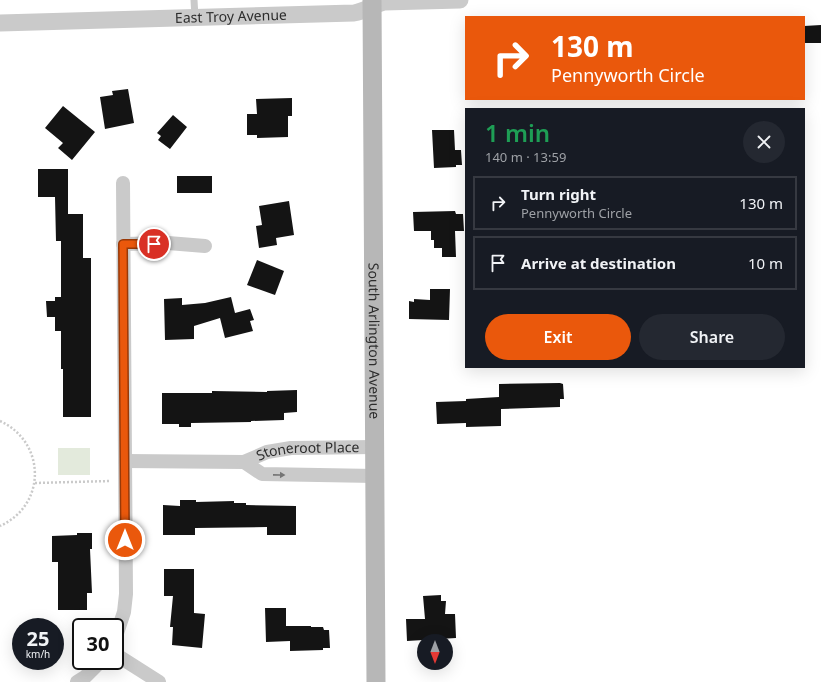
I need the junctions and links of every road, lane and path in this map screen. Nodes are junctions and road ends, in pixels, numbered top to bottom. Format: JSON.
{"nodes":[{"id":1,"x":194,"y":0,"type":"edge"},
{"id":2,"x":460,"y":0,"type":"edge"},
{"id":3,"x":372,"y":3,"type":"edge"},
{"id":4,"x":195,"y":17,"type":"junction"},
{"id":5,"x":0,"y":23,"type":"edge"},
{"id":6,"x":123,"y":183,"type":"dead end"},
{"id":7,"x":123,"y":244,"type":"junction"},
{"id":8,"x":204,"y":246,"type":"dead end"},
{"id":9,"x":0,"y":421,"type":"edge"},
{"id":10,"x":375,"y":447,"type":"junction"},
{"id":11,"x":125,"y":462,"type":"junction"},
{"id":12,"x":244,"y":462,"type":"junction"},
{"id":13,"x":375,"y":476,"type":"junction"},
{"id":14,"x":125,"y":481,"type":"junction"},
{"id":15,"x":35,"y":483,"type":"junction"},
{"id":16,"x":0,"y":526,"type":"edge"},
{"id":17,"x":122,"y":618,"type":"edge"},
{"id":18,"x":124,"y":660,"type":"edge"},
{"id":19,"x":91,"y":670,"type":"edge"},
{"id":20,"x":77,"y":682,"type":"edge"},
{"id":21,"x":159,"y":682,"type":"edge"},
{"id":22,"x":376,"y":682,"type":"edge"}],
"edges":[{"from":1,"to":4,"type":"lane"},
{"from":2,"to":3,"type":"street","name":"East Troy Avenue"},
{"from":3,"to":4,"type":"street","name":"East Troy Avenue"},
{"from":3,"to":10,"type":"main road","name":"South Arlington Avenue"},
{"from":4,"to":5,"type":"street","name":"East Troy Avenue"},
{"from":6,"to":7,"type":"street"},
{"from":7,"to":8,"type":"street"},
{"from":7,"to":11,"type":"street"},
{"from":9,"to":15,"type":"path"},
{"from":10,"to":12,"type":"street","name":"Stoneroot Place"},
{"from":10,"to":13,"type":"main road","name":"South Arlington Avenue"},
{"from":11,"to":12,"type":"street","name":"Stoneroot Place"},
{"from":11,"to":14,"type":"street"},
{"from":12,"to":13,"type":"street","name":"Stoneroot Place","one_way":true},
{"from":13,"to":22,"type":"main road","name":"South Arlington Avenue"},
{"from":14,"to":15,"type":"path"},
{"from":14,"to":17,"type":"street"},
{"from":15,"to":16,"type":"path"},
{"from":18,"to":21,"type":"street"},
{"from":19,"to":20,"type":"street"}]}
